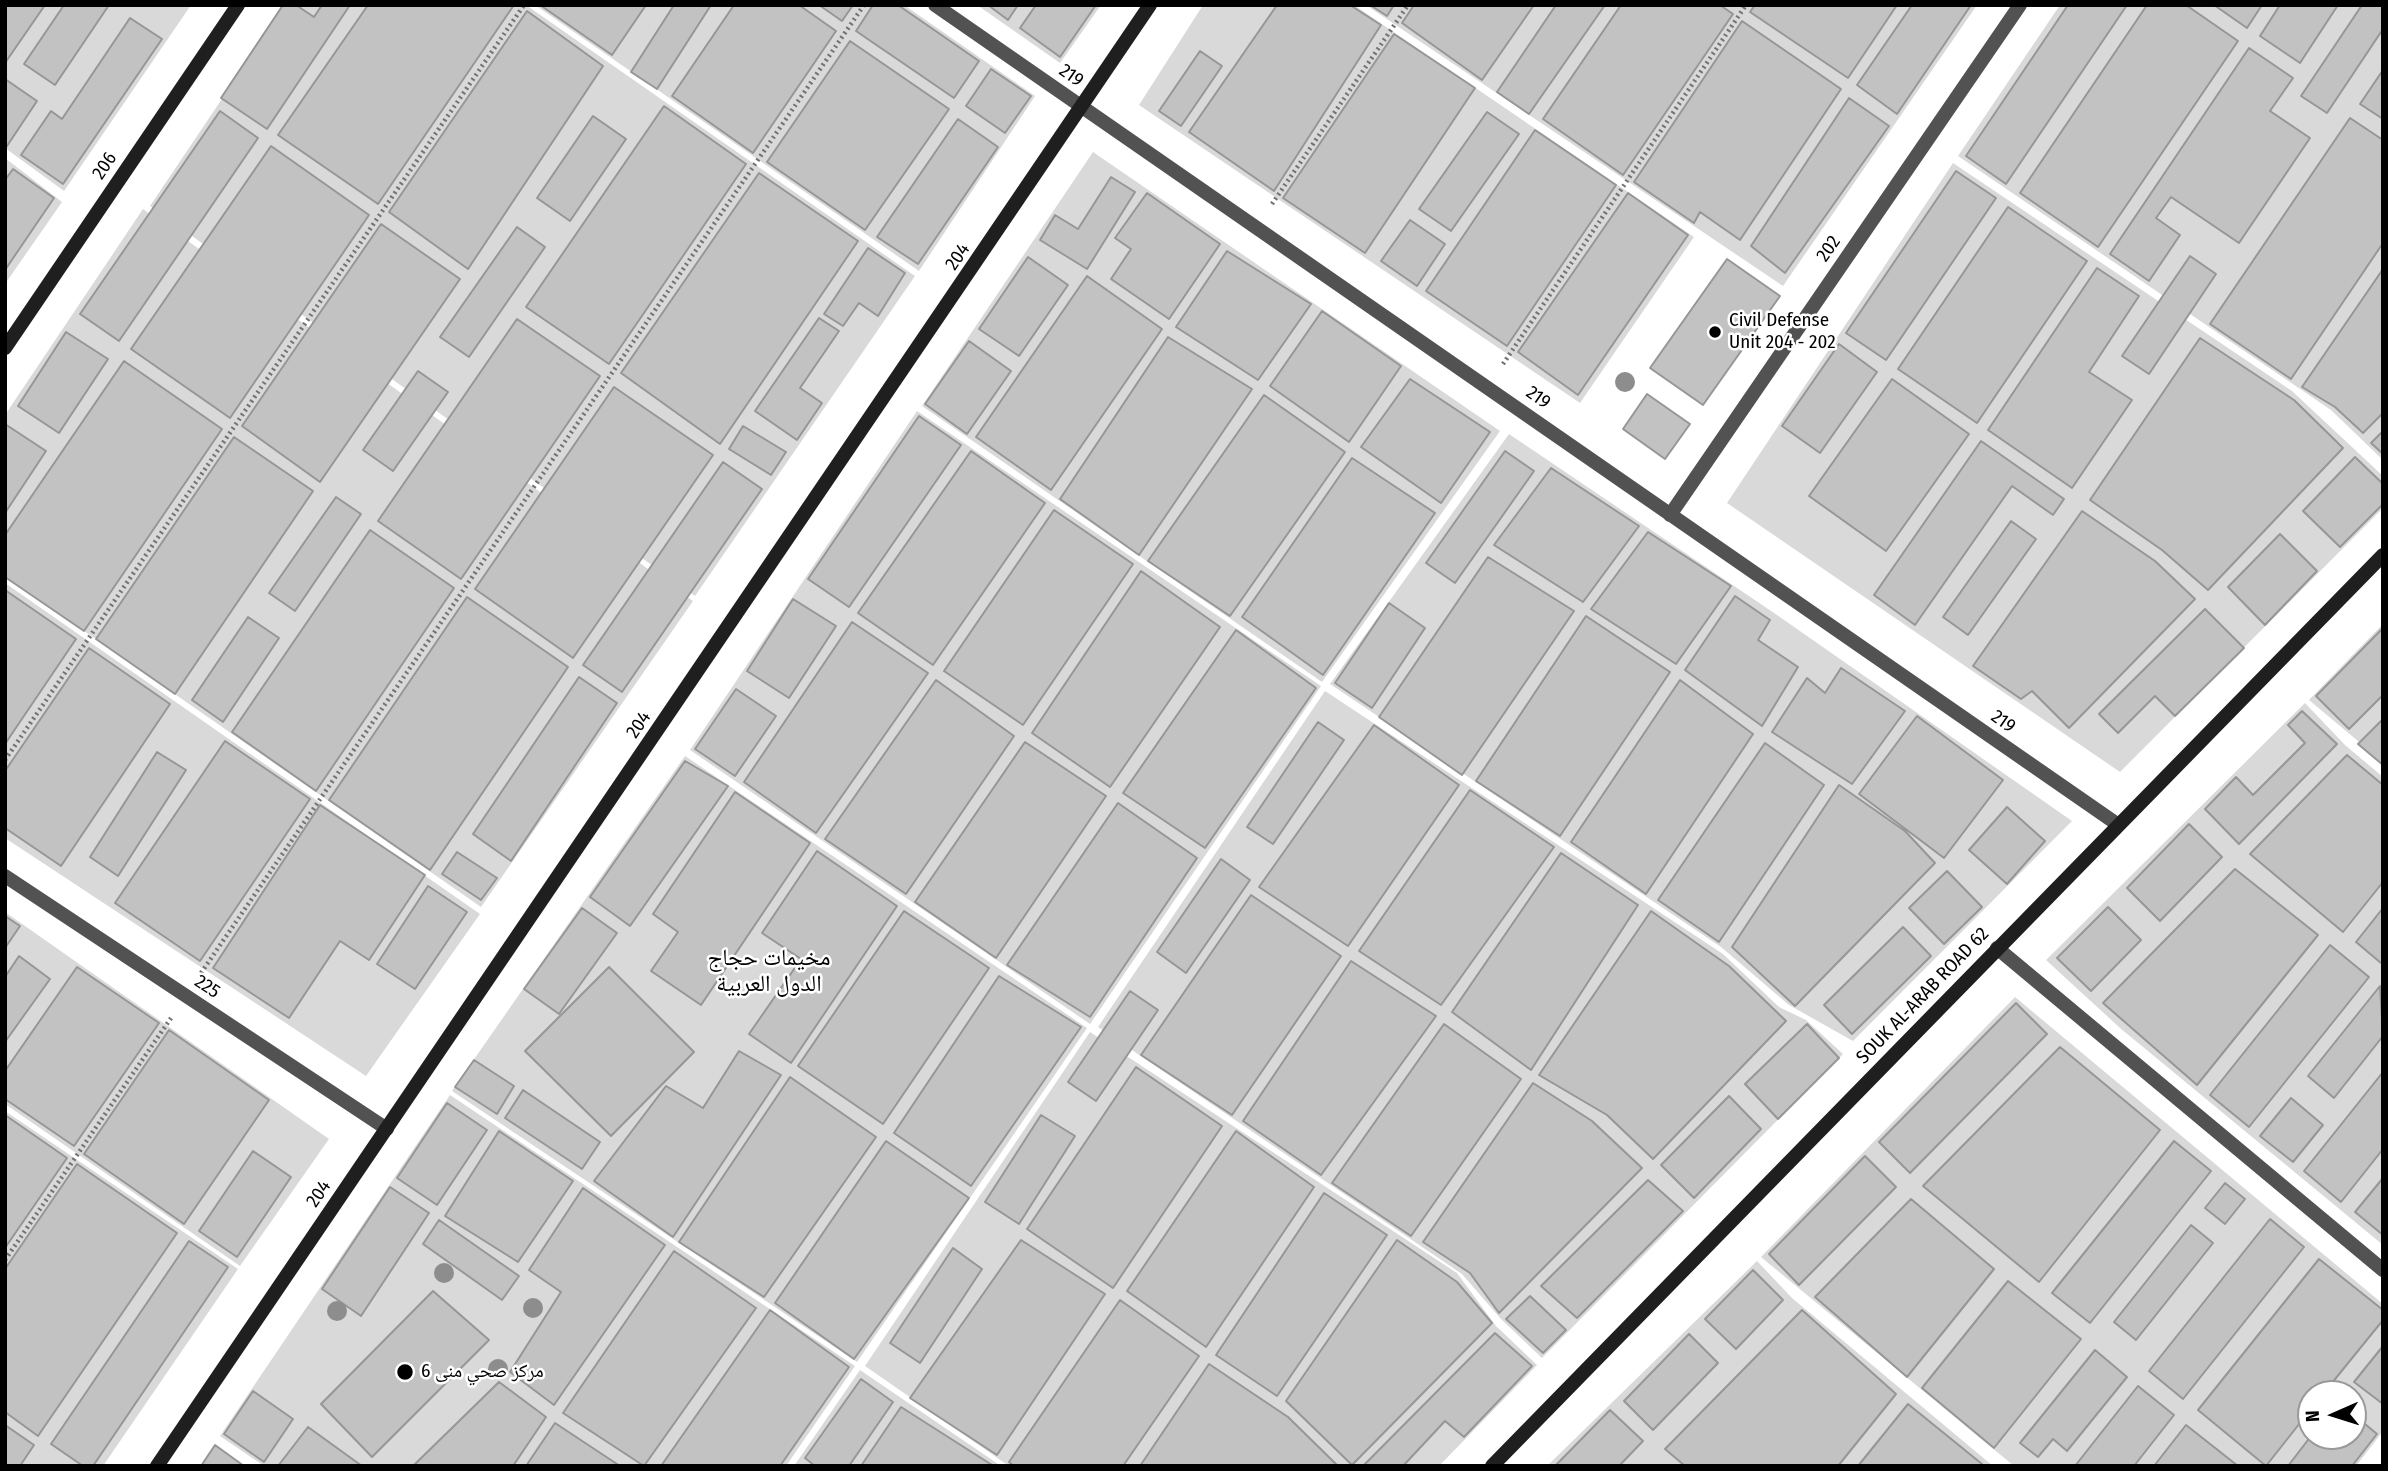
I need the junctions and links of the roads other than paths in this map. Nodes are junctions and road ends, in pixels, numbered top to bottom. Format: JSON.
{"nodes":[{"id":1,"x":238,"y":5,"type":"edge"},
{"id":2,"x":935,"y":5,"type":"edge"},
{"id":3,"x":1150,"y":5,"type":"edge"},
{"id":4,"x":2020,"y":5,"type":"edge"},
{"id":5,"x":1083,"y":108,"type":"junction"},
{"id":6,"x":5,"y":348,"type":"edge"},
{"id":7,"x":1670,"y":515,"type":"junction"},
{"id":8,"x":2383,"y":555,"type":"edge"},
{"id":9,"x":2117,"y":824,"type":"junction"},
{"id":10,"x":5,"y":876,"type":"edge"},
{"id":11,"x":1997,"y":948,"type":"junction"},
{"id":12,"x":387,"y":1129,"type":"junction"},
{"id":13,"x":2383,"y":1270,"type":"edge"},
{"id":14,"x":157,"y":1466,"type":"edge"},
{"id":15,"x":1492,"y":1466,"type":"edge"}],
"edges":[{"from":1,"to":6,"type":"main road","name":"206"},
{"from":2,"to":5,"type":"street","name":"219"},
{"from":3,"to":5,"type":"main road","name":"204"},
{"from":4,"to":7,"type":"street","name":"202"},
{"from":5,"to":7,"type":"street","name":"219"},
{"from":5,"to":12,"type":"main road","name":"204"},
{"from":7,"to":9,"type":"street","name":"219"},
{"from":8,"to":9,"type":"main road","name":"SOUK AL-ARAB ROAD 62"},
{"from":9,"to":11,"type":"main road","name":"SOUK AL-ARAB ROAD 62"},
{"from":10,"to":12,"type":"street","name":"225"},
{"from":11,"to":13,"type":"street"},
{"from":11,"to":15,"type":"main road","name":"SOUK AL-ARAB ROAD 62"},
{"from":12,"to":14,"type":"main road","name":"204"}]}
